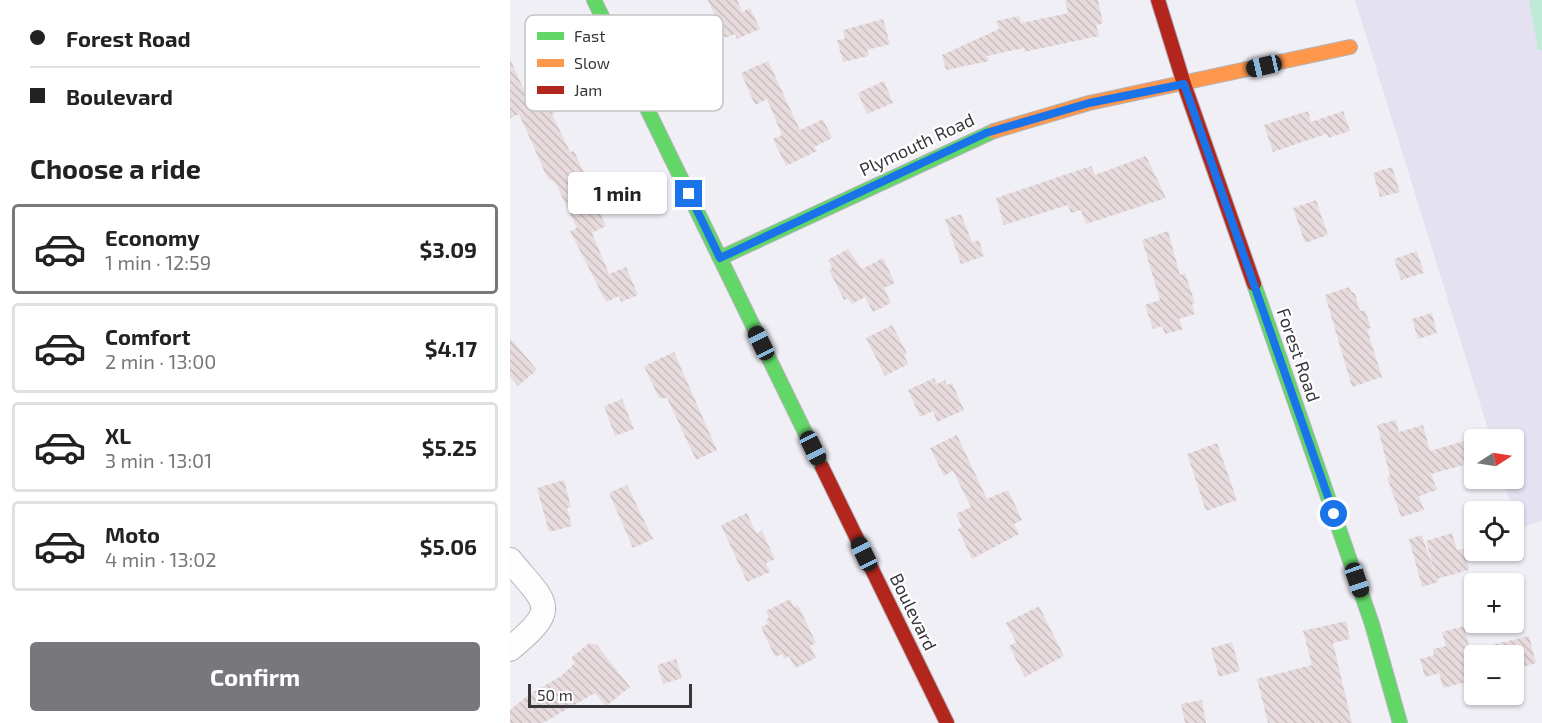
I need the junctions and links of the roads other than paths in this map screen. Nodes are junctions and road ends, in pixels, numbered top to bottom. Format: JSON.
{"nodes":[{"id":1,"x":594,"y":0,"type":"edge"},
{"id":2,"x":1158,"y":0,"type":"edge"},
{"id":3,"x":601,"y":15,"type":"edge"},
{"id":4,"x":1350,"y":47,"type":"dead end"},
{"id":5,"x":1184,"y":84,"type":"junction"},
{"id":6,"x":648,"y":111,"type":"edge"},
{"id":7,"x":720,"y":258,"type":"junction"},
{"id":8,"x":510,"y":560,"type":"edge"},
{"id":9,"x":510,"y":649,"type":"edge"},
{"id":10,"x":947,"y":723,"type":"edge"},
{"id":11,"x":1401,"y":723,"type":"edge"}],
"edges":[{"from":1,"to":3,"type":"street","name":"Boulevard"},
{"from":2,"to":5,"type":"street","name":"Forest Road"},
{"from":4,"to":5,"type":"street","name":"Plymouth Road"},
{"from":5,"to":7,"type":"street","name":"Plymouth Road"},
{"from":5,"to":11,"type":"street","name":"Forest Road"},
{"from":6,"to":7,"type":"street","name":"Boulevard"},
{"from":7,"to":10,"type":"street","name":"Boulevard"},
{"from":8,"to":9,"type":"street"}]}
